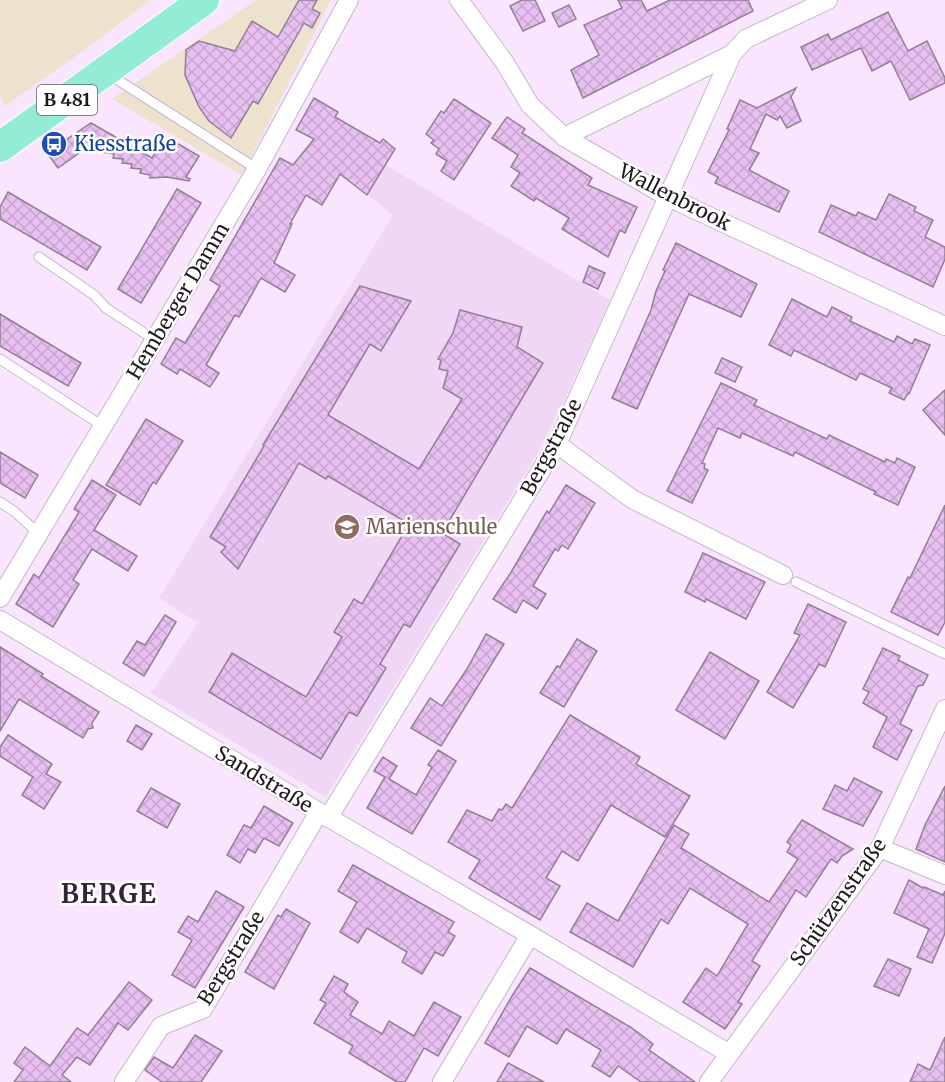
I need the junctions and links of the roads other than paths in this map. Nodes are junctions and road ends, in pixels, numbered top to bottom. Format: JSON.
{"nodes":[{"id":1,"x":349,"y":0,"type":"edge"},
{"id":2,"x":459,"y":0,"type":"edge"},
{"id":3,"x":828,"y":0,"type":"edge"},
{"id":4,"x":195,"y":3,"type":"edge"},
{"id":5,"x":732,"y":54,"type":"junction"},
{"id":6,"x":105,"y":72,"type":"junction"},
{"id":7,"x":564,"y":137,"type":"junction"},
{"id":8,"x":0,"y":147,"type":"edge"},
{"id":9,"x":257,"y":169,"type":"junction"},
{"id":10,"x":668,"y":197,"type":"junction"},
{"id":11,"x":39,"y":257,"type":"dead end"},
{"id":12,"x":945,"y":326,"type":"edge"},
{"id":13,"x":155,"y":340,"type":"junction"},
{"id":14,"x":0,"y":359,"type":"edge"},
{"id":15,"x":104,"y":427,"type":"junction"},
{"id":16,"x":557,"y":444,"type":"junction"},
{"id":17,"x":0,"y":502,"type":"edge"},
{"id":18,"x":39,"y":534,"type":"junction"},
{"id":19,"x":790,"y":578,"type":"joint"},
{"id":20,"x":0,"y":598,"type":"edge"},
{"id":21,"x":0,"y":620,"type":"edge"},
{"id":22,"x":945,"y":654,"type":"edge"},
{"id":23,"x":944,"y":712,"type":"edge"},
{"id":24,"x":323,"y":815,"type":"junction"},
{"id":25,"x":880,"y":849,"type":"junction"},
{"id":26,"x":945,"y":875,"type":"edge"},
{"id":27,"x":530,"y":935,"type":"junction"},
{"id":28,"x":728,"y":1053,"type":"junction"},
{"id":29,"x":124,"y":1082,"type":"edge"},
{"id":30,"x":442,"y":1082,"type":"edge"},
{"id":31,"x":709,"y":1082,"type":"edge"}],
"edges":[{"from":1,"to":9,"type":"street","name":"Hemberger Damm"},
{"from":2,"to":7,"type":"street","name":"Wallenbrook"},
{"from":3,"to":5,"type":"street","name":"Bergstraße"},
{"from":4,"to":6,"type":"main road","number":"B 481"},
{"from":5,"to":7,"type":"street","name":"Bergstraße"},
{"from":5,"to":10,"type":"street","name":"Bergstraße"},
{"from":6,"to":8,"type":"main road","number":"B 481"},
{"from":6,"to":9,"type":"lane"},
{"from":7,"to":10,"type":"street","name":"Wallenbrook"},
{"from":9,"to":13,"type":"street","name":"Hemberger Damm"},
{"from":10,"to":12,"type":"street","name":"Wallenbrook"},
{"from":10,"to":16,"type":"street","name":"Bergstraße"},
{"from":11,"to":13,"type":"lane"},
{"from":13,"to":15,"type":"street","name":"Hemberger Damm"},
{"from":14,"to":15,"type":"lane"},
{"from":15,"to":18,"type":"street","name":"Hemberger Damm"},
{"from":16,"to":19,"type":"street"},
{"from":16,"to":24,"type":"street","name":"Bergstraße"},
{"from":17,"to":18,"type":"lane"},
{"from":18,"to":20,"type":"street","name":"Hemberger Damm"},
{"from":19,"to":22,"type":"lane"},
{"from":21,"to":24,"type":"street","name":"Sandstraße"},
{"from":23,"to":25,"type":"street","name":"Schützenstraße"},
{"from":24,"to":27,"type":"street","name":"Sandstraße"},
{"from":24,"to":29,"type":"street","name":"Bergstraße"},
{"from":25,"to":26,"type":"street"},
{"from":25,"to":28,"type":"street","name":"Schützenstraße"},
{"from":27,"to":28,"type":"street","name":"Sandstraße"},
{"from":27,"to":30,"type":"street"},
{"from":28,"to":31,"type":"street","name":"Schützenstraße"}]}
